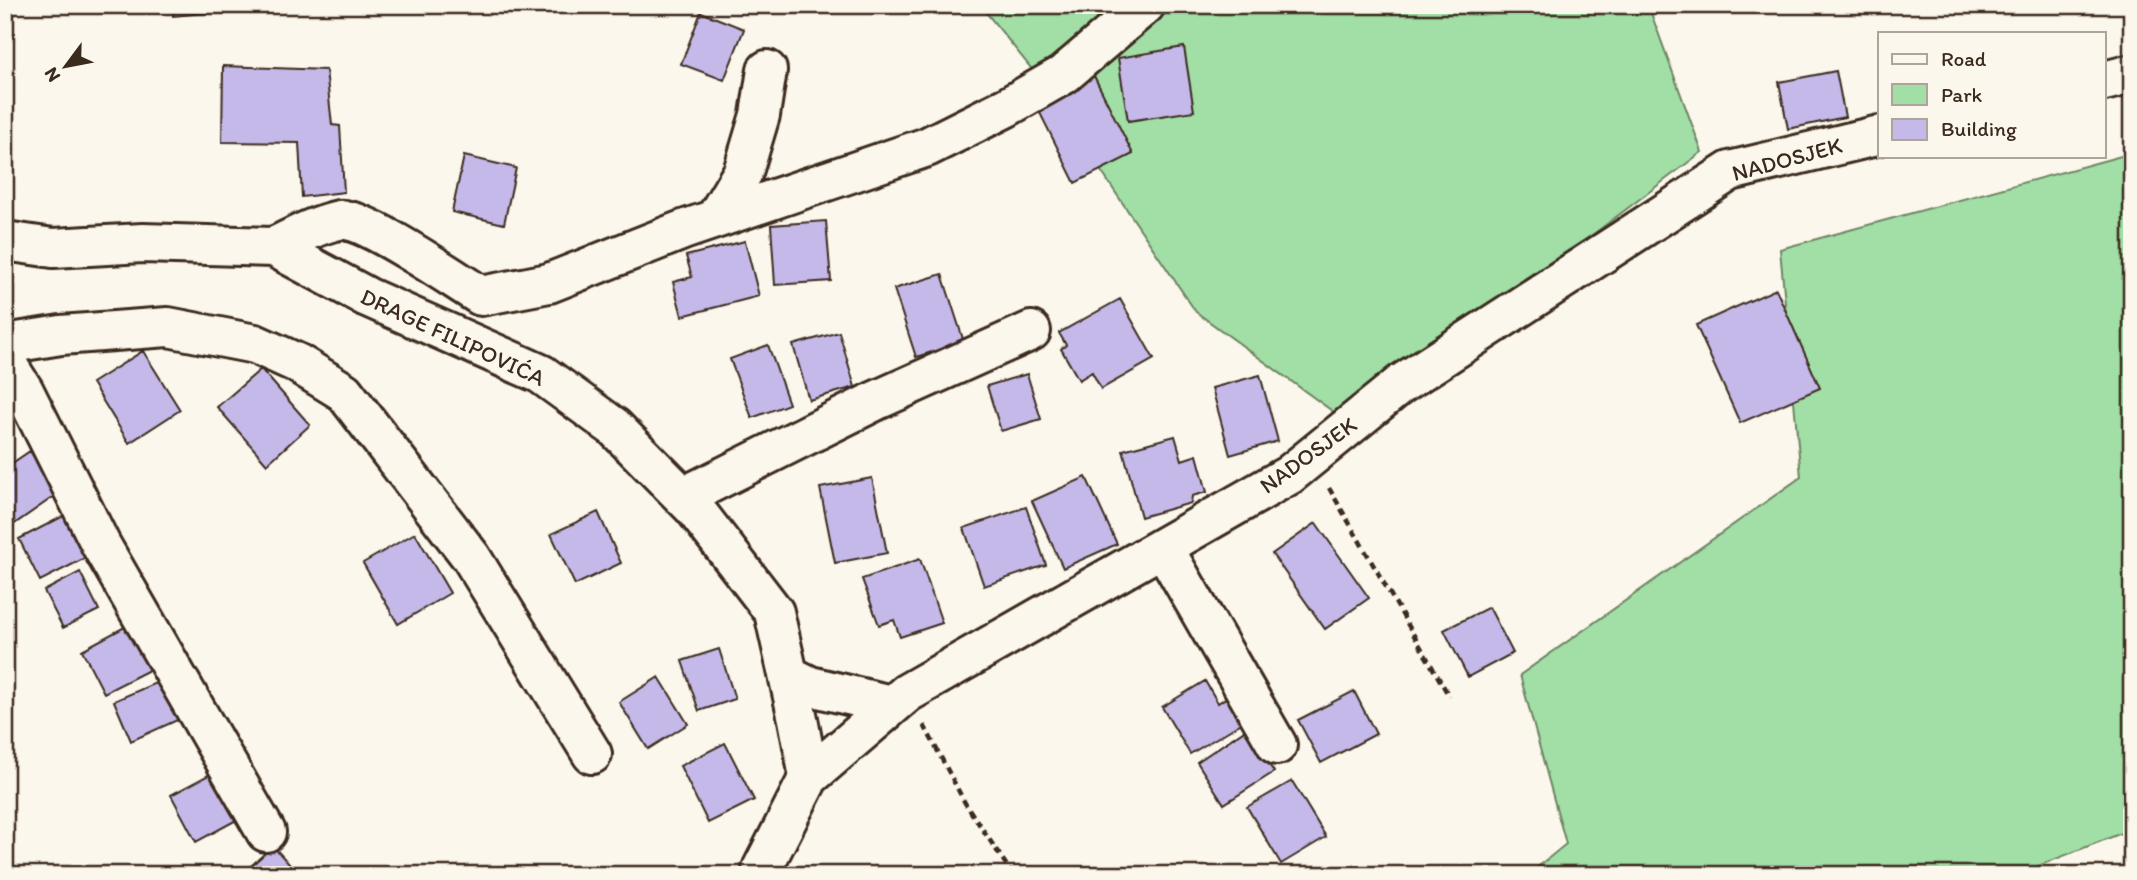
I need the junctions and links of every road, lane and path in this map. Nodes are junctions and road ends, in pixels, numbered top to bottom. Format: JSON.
{"nodes":[{"id":1,"x":1145,"y":5,"type":"edge"},
{"id":2,"x":767,"y":70,"type":"dead end"},
{"id":3,"x":2132,"y":74,"type":"edge"},
{"id":4,"x":2106,"y":80,"type":"edge"},
{"id":5,"x":1878,"y":135,"type":"edge"},
{"id":6,"x":715,"y":219,"type":"junction"},
{"id":7,"x":5,"y":241,"type":"edge"},
{"id":8,"x":274,"y":247,"type":"junction"},
{"id":9,"x":1031,"y":331,"type":"dead end"},
{"id":10,"x":5,"y":344,"type":"edge"},
{"id":11,"x":5,"y":361,"type":"edge"},
{"id":12,"x":1311,"y":457,"type":"junction"},
{"id":13,"x":683,"y":497,"type":"junction"},
{"id":14,"x":1163,"y":547,"type":"junction"},
{"id":15,"x":788,"y":676,"type":"junction"},
{"id":16,"x":1449,"y":696,"type":"dead end"},
{"id":17,"x":899,"y":699,"type":"junction"},
{"id":18,"x":1277,"y":745,"type":"dead end"},
{"id":19,"x":592,"y":754,"type":"dead end"},
{"id":20,"x":809,"y":776,"type":"junction"},
{"id":21,"x":266,"y":832,"type":"dead end"},
{"id":22,"x":762,"y":875,"type":"edge"},
{"id":23,"x":1013,"y":875,"type":"edge"}],
"edges":[{"from":1,"to":6,"type":"street","name":"DRAGE FILIPOVIĆA"},
{"from":2,"to":6,"type":"street"},
{"from":3,"to":4,"type":"street"},
{"from":5,"to":12,"type":"street","name":"NADOSJEK"},
{"from":6,"to":8,"type":"street","name":"DRAGE FILIPOVIĆA"},
{"from":7,"to":8,"type":"street","name":"DRAGE FILIPOVIĆA"},
{"from":8,"to":13,"type":"street","name":"DRAGE FILIPOVIĆA"},
{"from":9,"to":13,"type":"street"},
{"from":10,"to":19,"type":"street"},
{"from":11,"to":21,"type":"street"},
{"from":12,"to":14,"type":"street","name":"NADOSJEK"},
{"from":12,"to":16,"type":"path"},
{"from":13,"to":15,"type":"street","name":"DRAGE FILIPOVIĆA"},
{"from":14,"to":17,"type":"street","name":"NADOSJEK"},
{"from":14,"to":18,"type":"street"},
{"from":15,"to":17,"type":"street"},
{"from":15,"to":20,"type":"street","name":"DRAGE FILIPOVIĆA"},
{"from":17,"to":20,"type":"street","name":"NADOSJEK"},
{"from":17,"to":23,"type":"path"},
{"from":20,"to":22,"type":"street","name":"NADOSJEK"}]}
